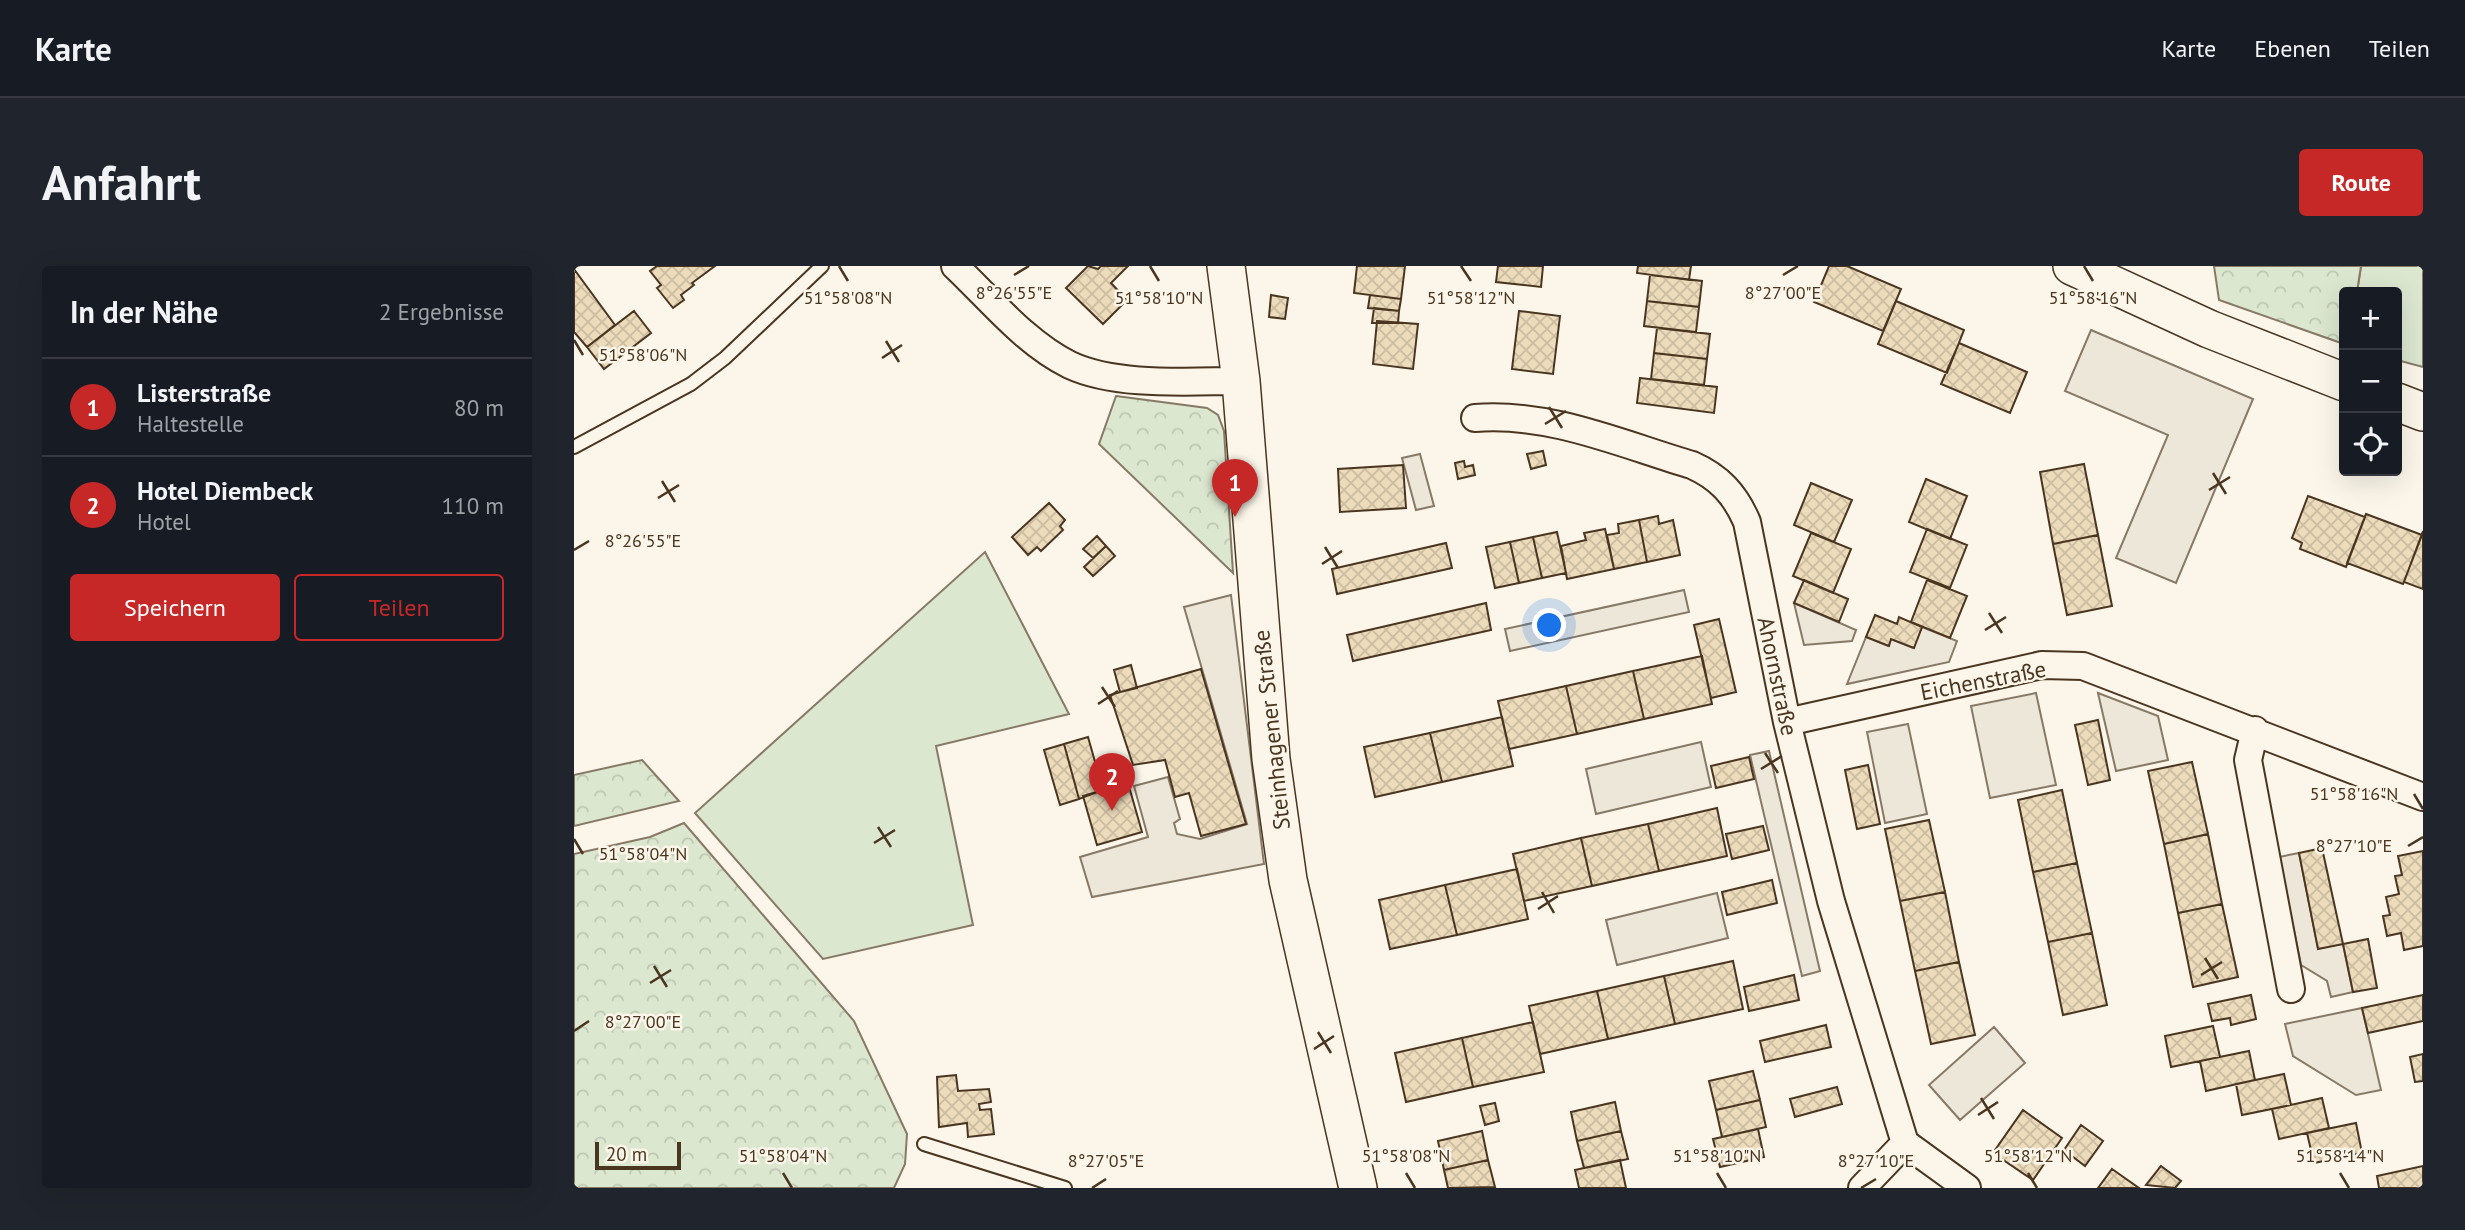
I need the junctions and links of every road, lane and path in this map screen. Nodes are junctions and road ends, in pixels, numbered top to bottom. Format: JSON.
{"nodes":[{"id":1,"x":821,"y":266,"type":"edge"},
{"id":2,"x":955,"y":266,"type":"edge"},
{"id":3,"x":1226,"y":266,"type":"edge"},
{"id":4,"x":2072,"y":266,"type":"edge"},
{"id":5,"x":2339,"y":380,"type":"edge"},
{"id":6,"x":1241,"y":381,"type":"junction"},
{"id":7,"x":2402,"y":404,"type":"edge"},
{"id":8,"x":2423,"y":412,"type":"edge"},
{"id":9,"x":1475,"y":418,"type":"dead end"},
{"id":10,"x":574,"y":447,"type":"edge"},
{"id":11,"x":1787,"y":722,"type":"junction"},
{"id":12,"x":2255,"y":730,"type":"junction"},
{"id":13,"x":2423,"y":797,"type":"edge"},
{"id":14,"x":2291,"y":989,"type":"dead end"},
{"id":15,"x":1905,"y":1143,"type":"junction"},
{"id":16,"x":924,"y":1144,"type":"dead end"},
{"id":17,"x":1065,"y":1188,"type":"edge"},
{"id":18,"x":1358,"y":1188,"type":"edge"},
{"id":19,"x":1862,"y":1188,"type":"edge"},
{"id":20,"x":1967,"y":1188,"type":"edge"}],
"edges":[{"from":1,"to":10,"type":"lane"},
{"from":2,"to":6,"type":"street"},
{"from":3,"to":6,"type":"main road","name":"Steinhagener Straße"},
{"from":4,"to":5,"type":"main road"},
{"from":6,"to":18,"type":"main road","name":"Steinhagener Straße"},
{"from":7,"to":8,"type":"main road"},
{"from":9,"to":11,"type":"street","name":"Ahornstraße"},
{"from":11,"to":12,"type":"street","name":"Eichenstraße"},
{"from":11,"to":15,"type":"street","name":"Ahornstraße"},
{"from":12,"to":13,"type":"street","name":"Eichenstraße"},
{"from":12,"to":14,"type":"street"},
{"from":15,"to":19,"type":"street"},
{"from":15,"to":20,"type":"street"},
{"from":16,"to":17,"type":"lane"}]}
